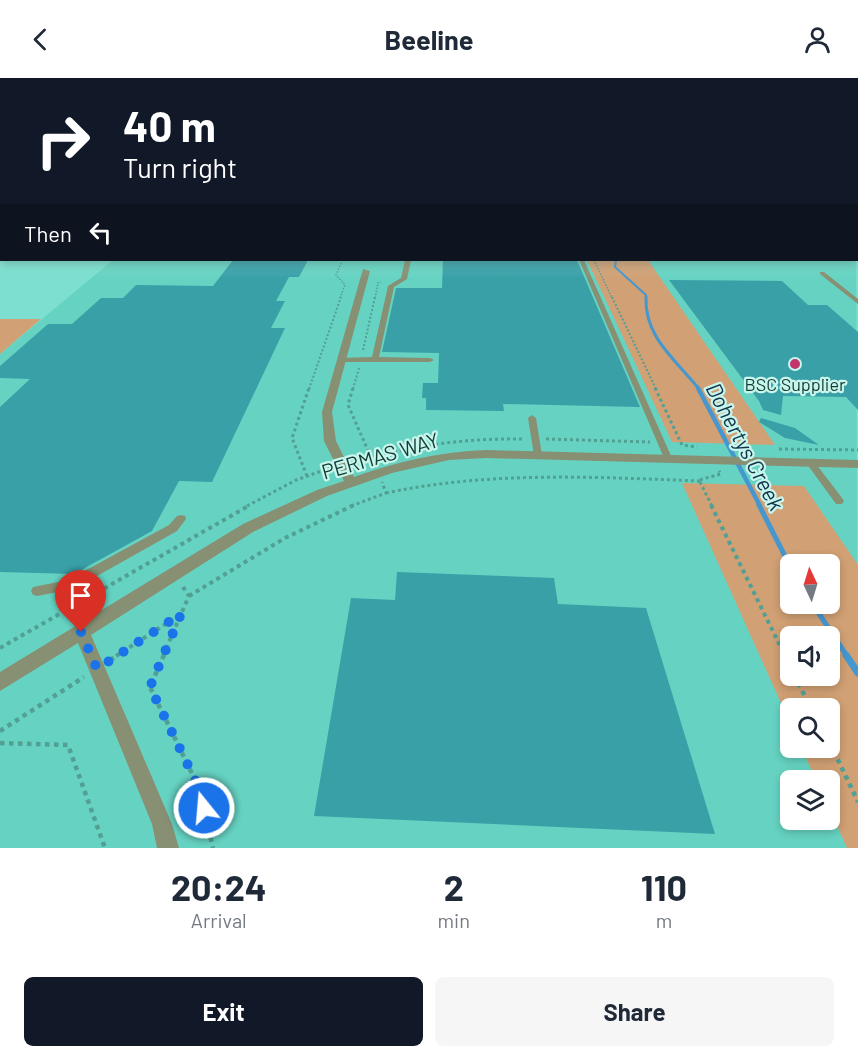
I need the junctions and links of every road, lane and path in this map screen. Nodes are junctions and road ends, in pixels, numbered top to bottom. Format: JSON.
{"nodes":[{"id":1,"x":408,"y":261,"type":"edge"},
{"id":2,"x":581,"y":261,"type":"edge"},
{"id":3,"x":366,"y":271,"type":"dead end"},
{"id":4,"x":822,"y":273,"type":"dead end"},
{"id":5,"x":345,"y":285,"type":"dead end"},
{"id":6,"x":858,"y":302,"type":"edge"},
{"id":7,"x":375,"y":359,"type":"junction"},
{"id":8,"x":340,"y":360,"type":"junction"},
{"id":9,"x":430,"y":360,"type":"dead end"},
{"id":10,"x":532,"y":418,"type":"dead end"},
{"id":11,"x":775,"y":449,"type":"dead end"},
{"id":12,"x":858,"y":450,"type":"edge"},
{"id":13,"x":538,"y":454,"type":"junction"},
{"id":14,"x":668,"y":458,"type":"junction"},
{"id":15,"x":810,"y":462,"type":"junction"},
{"id":16,"x":858,"y":464,"type":"edge"},
{"id":17,"x":307,"y":476,"type":"dead end"},
{"id":18,"x":700,"y":481,"type":"dead end"},
{"id":19,"x":351,"y":483,"type":"junction"},
{"id":20,"x":386,"y":493,"type":"dead end"},
{"id":21,"x":839,"y":501,"type":"dead end"},
{"id":22,"x":181,"y":519,"type":"dead end"},
{"id":23,"x":161,"y":555,"type":"dead end"},
{"id":24,"x":175,"y":574,"type":"junction"},
{"id":25,"x":37,"y":591,"type":"dead end"},
{"id":26,"x":181,"y":614,"type":"junction"},
{"id":27,"x":81,"y":632,"type":"junction"},
{"id":28,"x":97,"y":669,"type":"junction"},
{"id":29,"x":0,"y":682,"type":"edge"},
{"id":30,"x":0,"y":731,"type":"edge"},
{"id":31,"x":0,"y":743,"type":"edge"},
{"id":32,"x":837,"y":758,"type":"edge"},
{"id":33,"x":858,"y":802,"type":"edge"},
{"id":34,"x":105,"y":848,"type":"edge"},
{"id":35,"x":168,"y":848,"type":"edge"},
{"id":36,"x":213,"y":848,"type":"edge"}],
"edges":[{"from":1,"to":7,"type":"lane"},
{"from":2,"to":14,"type":"lane"},
{"from":3,"to":8,"type":"street"},
{"from":4,"to":6,"type":"lane"},
{"from":5,"to":17,"type":"path"},
{"from":7,"to":8,"type":"lane"},
{"from":7,"to":9,"type":"lane"},
{"from":8,"to":19,"type":"street"},
{"from":10,"to":13,"type":"lane"},
{"from":11,"to":12,"type":"path"},
{"from":13,"to":14,"type":"street","name":"PERMAS WAY"},
{"from":13,"to":19,"type":"street","name":"PERMAS WAY"},
{"from":14,"to":15,"type":"street","name":"PERMAS WAY"},
{"from":15,"to":16,"type":"street","name":"PERMAS WAY"},
{"from":15,"to":21,"type":"lane"},
{"from":18,"to":20,"type":"path"},
{"from":19,"to":24,"type":"street","name":"PERMAS WAY"},
{"from":22,"to":25,"type":"lane"},
{"from":23,"to":24,"type":"path"},
{"from":24,"to":26,"type":"path"},
{"from":24,"to":27,"type":"street","name":"PERMAS WAY"},
{"from":26,"to":28,"type":"path"},
{"from":26,"to":36,"type":"path"},
{"from":27,"to":28,"type":"street"},
{"from":27,"to":29,"type":"street","name":"PERMAS WAY"},
{"from":28,"to":30,"type":"path"},
{"from":28,"to":35,"type":"street"},
{"from":31,"to":34,"type":"path"},
{"from":32,"to":33,"type":"path"}]}
